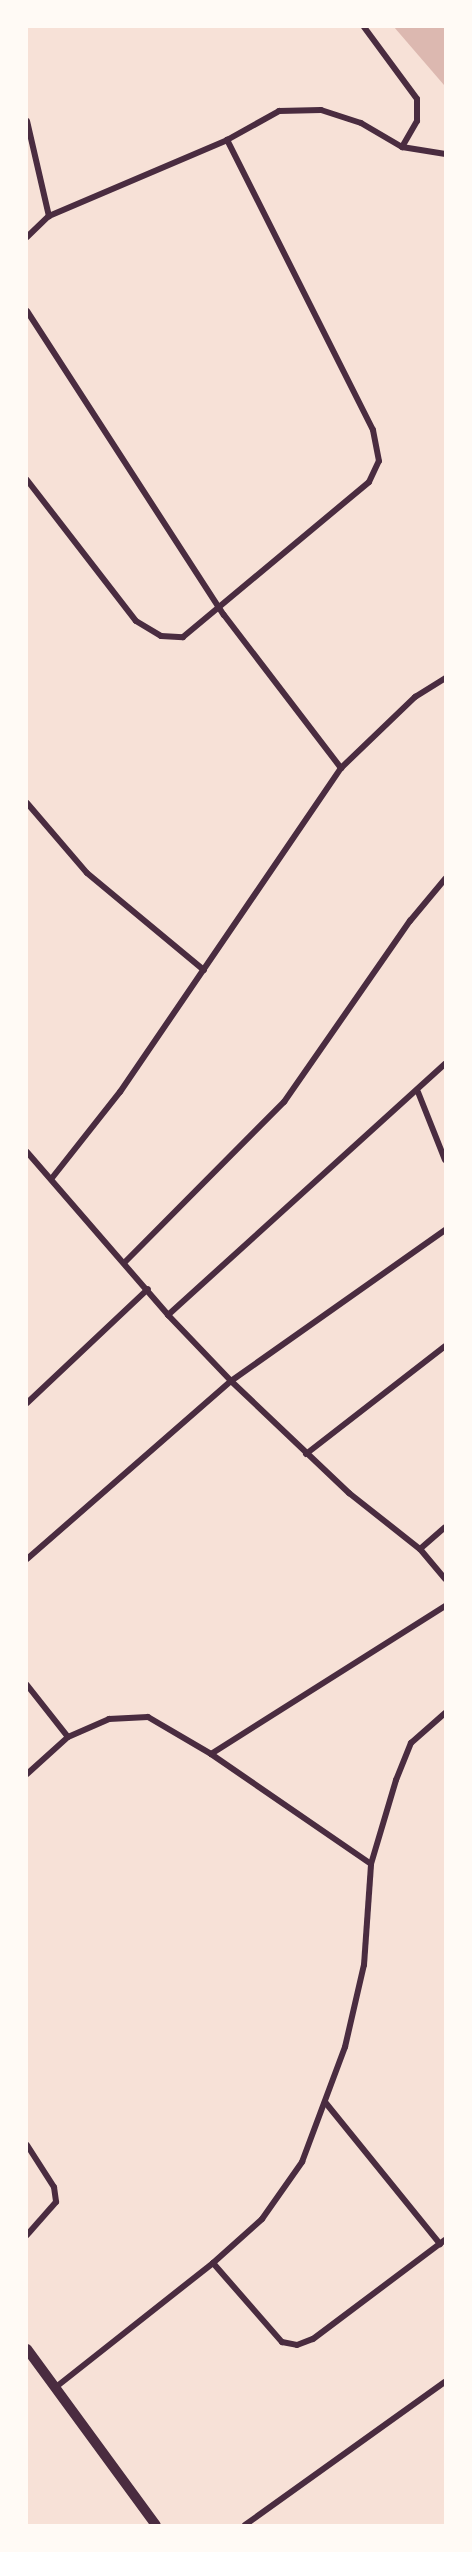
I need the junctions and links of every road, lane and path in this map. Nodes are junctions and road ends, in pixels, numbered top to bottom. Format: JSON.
{"nodes":[{"id":1,"x":364,"y":27,"type":"edge"},
{"id":2,"x":27,"y":122,"type":"edge"},
{"id":3,"x":227,"y":140,"type":"junction"},
{"id":4,"x":402,"y":147,"type":"junction"},
{"id":5,"x":445,"y":154,"type":"edge"},
{"id":6,"x":49,"y":216,"type":"junction"},
{"id":7,"x":27,"y":237,"type":"edge"},
{"id":8,"x":27,"y":310,"type":"edge"},
{"id":9,"x":27,"y":480,"type":"edge"},
{"id":10,"x":220,"y":608,"type":"junction"},
{"id":11,"x":445,"y":678,"type":"edge"},
{"id":12,"x":341,"y":768,"type":"junction"},
{"id":13,"x":27,"y":802,"type":"edge"},
{"id":14,"x":445,"y":879,"type":"edge"},
{"id":15,"x":204,"y":970,"type":"junction"},
{"id":16,"x":445,"y":1064,"type":"edge"},
{"id":17,"x":418,"y":1092,"type":"junction"},
{"id":18,"x":27,"y":1152,"type":"edge"},
{"id":19,"x":445,"y":1160,"type":"edge"},
{"id":20,"x":52,"y":1178,"type":"junction"},
{"id":21,"x":445,"y":1230,"type":"edge"},
{"id":22,"x":125,"y":1262,"type":"junction"},
{"id":23,"x":148,"y":1289,"type":"junction"},
{"id":24,"x":168,"y":1315,"type":"junction"},
{"id":25,"x":445,"y":1346,"type":"edge"},
{"id":26,"x":231,"y":1381,"type":"junction"},
{"id":27,"x":27,"y":1403,"type":"edge"},
{"id":28,"x":306,"y":1454,"type":"junction"},
{"id":29,"x":445,"y":1527,"type":"edge"},
{"id":30,"x":420,"y":1549,"type":"junction"},
{"id":31,"x":27,"y":1559,"type":"edge"},
{"id":32,"x":445,"y":1579,"type":"edge"},
{"id":33,"x":445,"y":1606,"type":"edge"},
{"id":34,"x":27,"y":1685,"type":"edge"},
{"id":35,"x":445,"y":1713,"type":"edge"},
{"id":36,"x":68,"y":1737,"type":"junction"},
{"id":37,"x":211,"y":1754,"type":"junction"},
{"id":38,"x":27,"y":1774,"type":"edge"},
{"id":39,"x":371,"y":1864,"type":"junction"},
{"id":40,"x":325,"y":2102,"type":"junction"},
{"id":41,"x":27,"y":2145,"type":"edge"},
{"id":42,"x":27,"y":2235,"type":"edge"},
{"id":43,"x":442,"y":2242,"type":"edge"},
{"id":44,"x":213,"y":2263,"type":"junction"},
{"id":45,"x":27,"y":2349,"type":"edge"},
{"id":46,"x":445,"y":2382,"type":"edge"},
{"id":47,"x":56,"y":2387,"type":"junction"},
{"id":48,"x":156,"y":2525,"type":"edge"},
{"id":49,"x":245,"y":2525,"type":"edge"}],
"edges":[{"from":1,"to":4,"type":"street"},
{"from":2,"to":6,"type":"street"},
{"from":3,"to":4,"type":"street"},
{"from":3,"to":6,"type":"street"},
{"from":3,"to":10,"type":"street"},
{"from":4,"to":5,"type":"street"},
{"from":6,"to":7,"type":"street"},
{"from":8,"to":10,"type":"street"},
{"from":9,"to":10,"type":"street"},
{"from":10,"to":12,"type":"street"},
{"from":11,"to":12,"type":"street"},
{"from":12,"to":15,"type":"street"},
{"from":13,"to":15,"type":"street"},
{"from":14,"to":22,"type":"street"},
{"from":15,"to":20,"type":"street"},
{"from":16,"to":17,"type":"street"},
{"from":17,"to":19,"type":"street"},
{"from":17,"to":24,"type":"street"},
{"from":18,"to":20,"type":"street"},
{"from":20,"to":22,"type":"street"},
{"from":21,"to":26,"type":"street"},
{"from":22,"to":23,"type":"street"},
{"from":23,"to":24,"type":"street"},
{"from":23,"to":27,"type":"street"},
{"from":24,"to":26,"type":"street"},
{"from":25,"to":28,"type":"street"},
{"from":26,"to":28,"type":"street"},
{"from":26,"to":31,"type":"street"},
{"from":28,"to":30,"type":"street"},
{"from":29,"to":30,"type":"street"},
{"from":30,"to":32,"type":"street"},
{"from":33,"to":37,"type":"street"},
{"from":34,"to":36,"type":"street"},
{"from":35,"to":39,"type":"street"},
{"from":36,"to":37,"type":"street"},
{"from":36,"to":38,"type":"street"},
{"from":37,"to":39,"type":"street"},
{"from":39,"to":40,"type":"street"},
{"from":40,"to":43,"type":"street"},
{"from":40,"to":44,"type":"street"},
{"from":41,"to":42,"type":"street"},
{"from":43,"to":44,"type":"street"},
{"from":44,"to":47,"type":"street"},
{"from":45,"to":47,"type":"street"},
{"from":46,"to":49,"type":"street"},
{"from":47,"to":48,"type":"street"}]}
